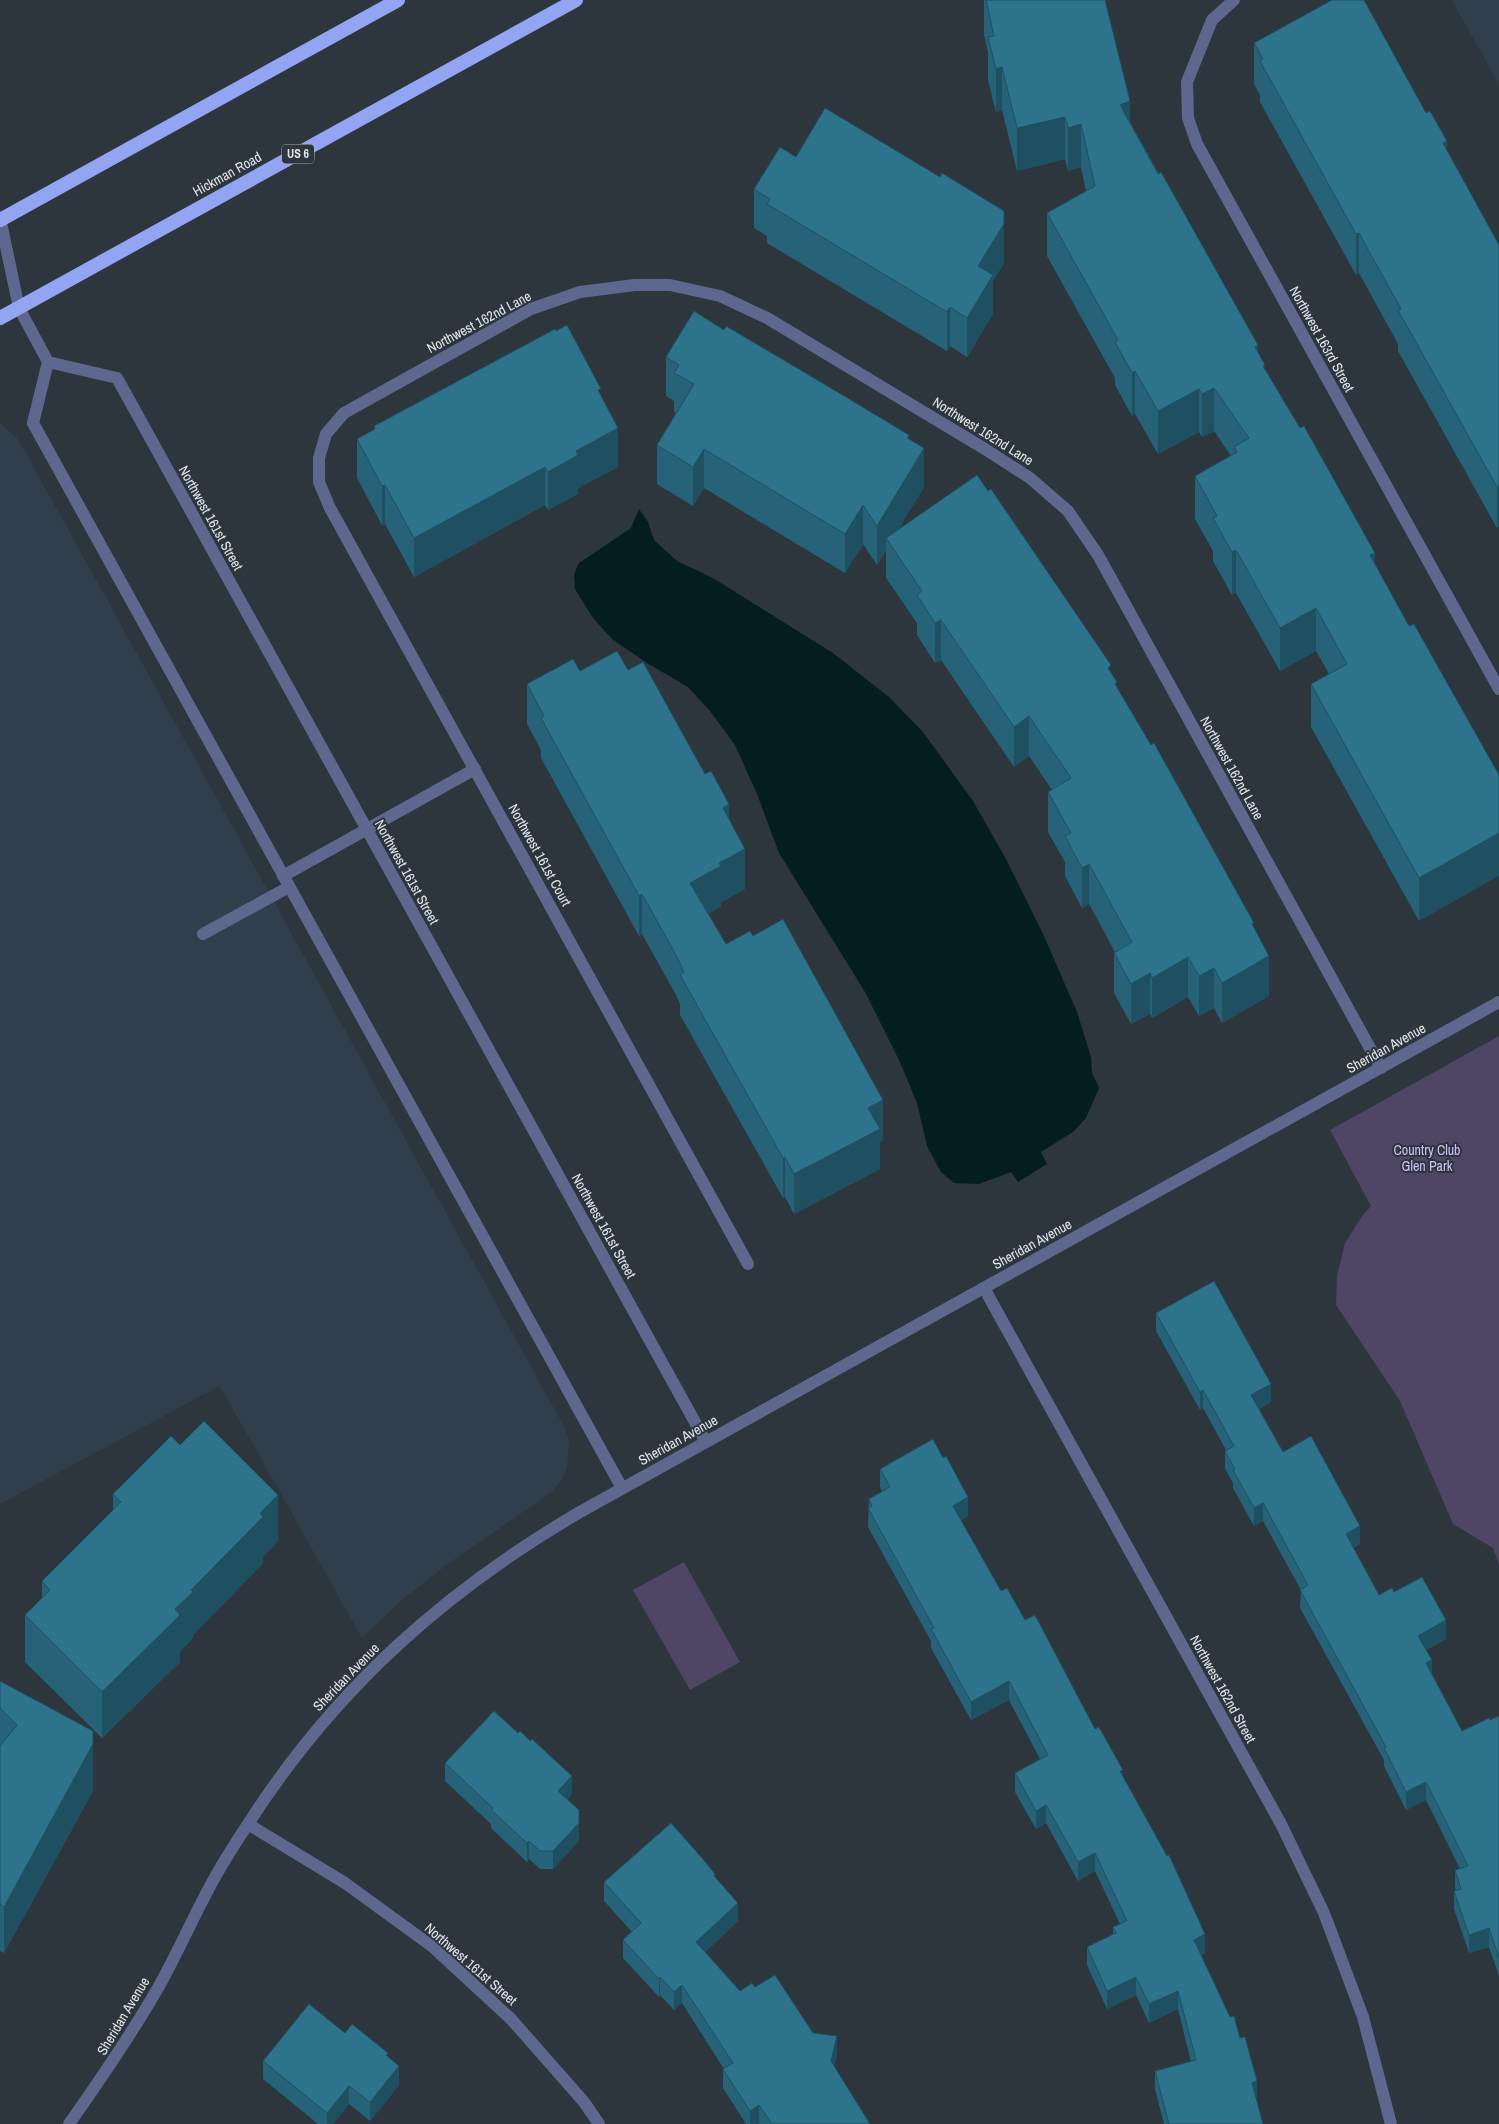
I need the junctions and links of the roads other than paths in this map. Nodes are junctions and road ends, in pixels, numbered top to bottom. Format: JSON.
{"nodes":[{"id":1,"x":398,"y":0,"type":"edge"},
{"id":2,"x":576,"y":0,"type":"edge"},
{"id":3,"x":1234,"y":0,"type":"edge"},
{"id":4,"x":0,"y":220,"type":"edge"},
{"id":5,"x":19,"y":308,"type":"junction"},
{"id":6,"x":0,"y":318,"type":"edge"},
{"id":7,"x":48,"y":362,"type":"junction"},
{"id":8,"x":319,"y":458,"type":"joint"},
{"id":9,"x":1499,"y":689,"type":"edge"},
{"id":10,"x":475,"y":769,"type":"junction"},
{"id":11,"x":367,"y":829,"type":"junction"},
{"id":12,"x":286,"y":881,"type":"junction"},
{"id":13,"x":203,"y":934,"type":"dead end"},
{"id":14,"x":1499,"y":1002,"type":"edge"},
{"id":15,"x":1381,"y":1068,"type":"junction"},
{"id":16,"x":748,"y":1264,"type":"dead end"},
{"id":17,"x":984,"y":1288,"type":"junction"},
{"id":18,"x":706,"y":1442,"type":"junction"},
{"id":19,"x":622,"y":1488,"type":"junction"},
{"id":20,"x":248,"y":1824,"type":"junction"},
{"id":21,"x":69,"y":2124,"type":"edge"},
{"id":22,"x":599,"y":2124,"type":"edge"},
{"id":23,"x":1391,"y":2124,"type":"edge"}],
"edges":[{"from":1,"to":4,"type":"highway"},
{"from":2,"to":5,"type":"highway","name":"Hickman Road","number":"US 6"},
{"from":3,"to":9,"type":"street","name":"Northwest 163rd Street"},
{"from":4,"to":5,"type":"street"},
{"from":5,"to":6,"type":"highway","name":"Hickman Road","number":"US 6"},
{"from":5,"to":7,"type":"street"},
{"from":7,"to":11,"type":"street","name":"Northwest 161st Street"},
{"from":7,"to":12,"type":"street"},
{"from":8,"to":10,"type":"street","name":"Northwest 161st Court"},
{"from":8,"to":15,"type":"street","name":"Northwest 162nd Lane"},
{"from":10,"to":11,"type":"street"},
{"from":10,"to":16,"type":"street","name":"Northwest 161st Court"},
{"from":11,"to":12,"type":"street"},
{"from":11,"to":18,"type":"street","name":"Northwest 161st Street"},
{"from":12,"to":13,"type":"street"},
{"from":12,"to":19,"type":"street"},
{"from":14,"to":15,"type":"street","name":"Sheridan Avenue"},
{"from":15,"to":17,"type":"street","name":"Sheridan Avenue"},
{"from":17,"to":18,"type":"street","name":"Sheridan Avenue"},
{"from":17,"to":23,"type":"street","name":"Northwest 162nd Street"},
{"from":18,"to":19,"type":"street","name":"Sheridan Avenue"},
{"from":19,"to":20,"type":"street","name":"Sheridan Avenue"},
{"from":20,"to":21,"type":"street","name":"Sheridan Avenue"},
{"from":20,"to":22,"type":"street","name":"Northwest 161st Street"}]}
